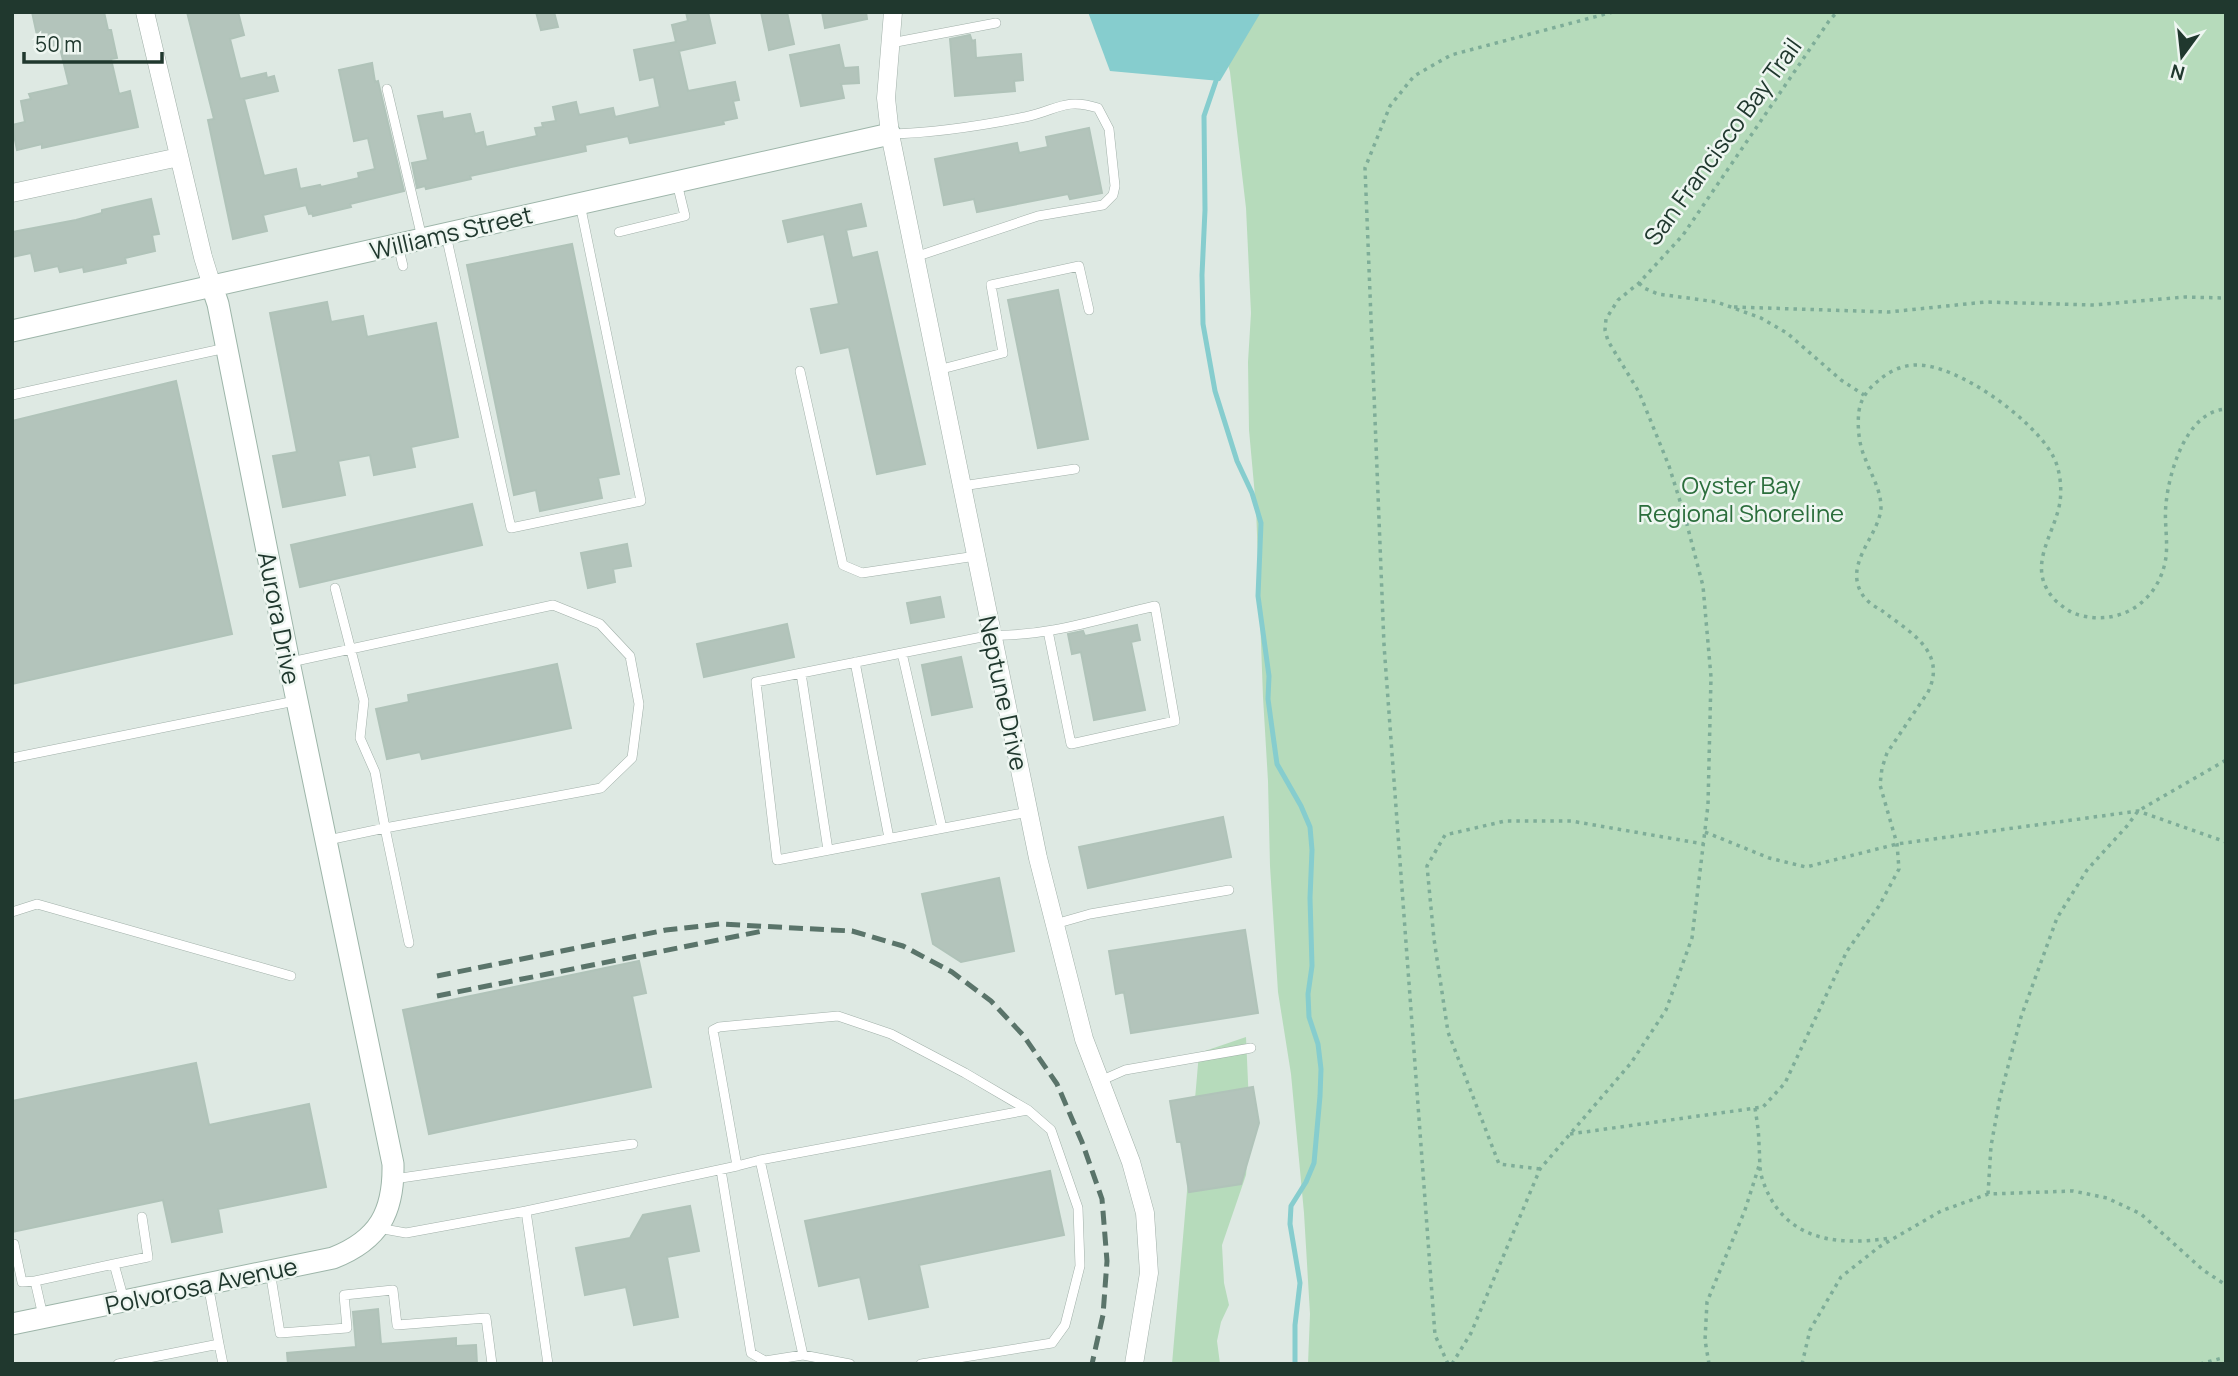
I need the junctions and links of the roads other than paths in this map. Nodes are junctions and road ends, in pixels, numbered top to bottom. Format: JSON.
{"nodes":[{"id":1,"x":145,"y":12,"type":"edge"},
{"id":2,"x":893,"y":12,"type":"edge"},
{"id":3,"x":996,"y":23,"type":"dead end"},
{"id":4,"x":891,"y":43,"type":"junction"},
{"id":5,"x":387,"y":89,"type":"dead end"},
{"id":6,"x":890,"y":134,"type":"junction"},
{"id":7,"x":179,"y":157,"type":"junction"},
{"id":8,"x":676,"y":181,"type":"junction"},
{"id":9,"x":12,"y":193,"type":"edge"},
{"id":10,"x":580,"y":202,"type":"junction"},
{"id":11,"x":618,"y":232,"type":"dead end"},
{"id":12,"x":446,"y":233,"type":"junction"},
{"id":13,"x":422,"y":238,"type":"junction"},
{"id":14,"x":398,"y":243,"type":"junction"},
{"id":15,"x":915,"y":257,"type":"junction"},
{"id":16,"x":403,"y":266,"type":"dead end"},
{"id":17,"x":212,"y":286,"type":"junction"},
{"id":18,"x":1089,"y":310,"type":"dead end"},
{"id":19,"x":12,"y":331,"type":"edge"},
{"id":20,"x":226,"y":348,"type":"junction"},
{"id":21,"x":938,"y":370,"type":"junction"},
{"id":22,"x":800,"y":372,"type":"dead end"},
{"id":23,"x":12,"y":395,"type":"edge"},
{"id":24,"x":1075,"y":469,"type":"dead end"},
{"id":25,"x":962,"y":486,"type":"junction"},
{"id":26,"x":976,"y":556,"type":"junction"},
{"id":27,"x":335,"y":588,"type":"dead end"},
{"id":28,"x":1048,"y":631,"type":"junction"},
{"id":29,"x":992,"y":635,"type":"junction"},
{"id":30,"x":352,"y":650,"type":"junction"},
{"id":31,"x":902,"y":653,"type":"junction"},
{"id":32,"x":289,"y":662,"type":"junction"},
{"id":33,"x":855,"y":662,"type":"junction"},
{"id":34,"x":801,"y":673,"type":"junction"},
{"id":35,"x":297,"y":701,"type":"junction"},
{"id":36,"x":12,"y":758,"type":"edge"},
{"id":37,"x":1028,"y":812,"type":"junction"},
{"id":38,"x":385,"y":828,"type":"junction"},
{"id":39,"x":942,"y":828,"type":"junction"},
{"id":40,"x":889,"y":838,"type":"junction"},
{"id":41,"x":326,"y":841,"type":"junction"},
{"id":42,"x":828,"y":850,"type":"junction"},
{"id":43,"x":1229,"y":890,"type":"dead end"},
{"id":44,"x":12,"y":912,"type":"edge"},
{"id":45,"x":1055,"y":924,"type":"junction"},
{"id":46,"x":409,"y":943,"type":"dead end"},
{"id":47,"x":291,"y":976,"type":"dead end"},
{"id":48,"x":1251,"y":1048,"type":"dead end"},
{"id":49,"x":1100,"y":1081,"type":"junction"},
{"id":50,"x":1028,"y":1110,"type":"junction"},
{"id":51,"x":633,"y":1144,"type":"dead end"},
{"id":52,"x":760,"y":1160,"type":"junction"},
{"id":53,"x":737,"y":1166,"type":"junction"},
{"id":54,"x":721,"y":1170,"type":"junction"},
{"id":55,"x":394,"y":1179,"type":"junction"},
{"id":56,"x":526,"y":1211,"type":"junction"},
{"id":57,"x":142,"y":1217,"type":"dead end"},
{"id":58,"x":377,"y":1226,"type":"junction"},
{"id":59,"x":15,"y":1244,"type":"dead end"},
{"id":60,"x":114,"y":1264,"type":"junction"},
{"id":61,"x":270,"y":1271,"type":"junction"},
{"id":62,"x":35,"y":1280,"type":"junction"},
{"id":63,"x":208,"y":1284,"type":"junction"},
{"id":64,"x":124,"y":1301,"type":"junction"},
{"id":65,"x":43,"y":1318,"type":"junction"},
{"id":66,"x":12,"y":1324,"type":"edge"},
{"id":67,"x":219,"y":1344,"type":"junction"},
{"id":68,"x":803,"y":1355,"type":"junction"},
{"id":69,"x":118,"y":1364,"type":"edge"},
{"id":70,"x":223,"y":1364,"type":"edge"},
{"id":71,"x":492,"y":1364,"type":"edge"},
{"id":72,"x":548,"y":1364,"type":"edge"},
{"id":73,"x":849,"y":1364,"type":"edge"},
{"id":74,"x":921,"y":1364,"type":"edge"},
{"id":75,"x":1133,"y":1364,"type":"edge"}],
"edges":[{"from":1,"to":7,"type":"street","name":"Aurora Drive"},
{"from":2,"to":4,"type":"street","name":"Neptune Drive"},
{"from":3,"to":4,"type":"lane"},
{"from":4,"to":6,"type":"street","name":"Neptune Drive"},
{"from":5,"to":13,"type":"lane"},
{"from":6,"to":8,"type":"street","name":"Williams Street"},
{"from":6,"to":15,"type":"street","name":"Neptune Drive"},
{"from":6,"to":15,"type":"lane"},
{"from":7,"to":9,"type":"street"},
{"from":7,"to":17,"type":"street","name":"Aurora Drive"},
{"from":8,"to":10,"type":"street","name":"Williams Street"},
{"from":8,"to":11,"type":"lane"},
{"from":10,"to":12,"type":"street","name":"Williams Street"},
{"from":10,"to":12,"type":"lane"},
{"from":12,"to":13,"type":"street","name":"Williams Street"},
{"from":13,"to":14,"type":"street","name":"Williams Street"},
{"from":14,"to":16,"type":"lane"},
{"from":14,"to":17,"type":"street","name":"Williams Street"},
{"from":15,"to":21,"type":"street","name":"Neptune Drive"},
{"from":17,"to":19,"type":"street","name":"Williams Street"},
{"from":17,"to":20,"type":"street","name":"Aurora Drive"},
{"from":18,"to":21,"type":"lane"},
{"from":20,"to":23,"type":"lane"},
{"from":20,"to":32,"type":"street","name":"Aurora Drive"},
{"from":21,"to":25,"type":"street","name":"Neptune Drive"},
{"from":22,"to":26,"type":"lane"},
{"from":24,"to":25,"type":"lane"},
{"from":25,"to":26,"type":"street","name":"Neptune Drive"},
{"from":26,"to":29,"type":"street","name":"Neptune Drive"},
{"from":27,"to":30,"type":"lane"},
{"from":28,"to":28,"type":"lane"},
{"from":28,"to":29,"type":"lane"},
{"from":29,"to":31,"type":"lane"},
{"from":29,"to":37,"type":"street","name":"Neptune Drive"},
{"from":30,"to":32,"type":"lane"},
{"from":30,"to":38,"type":"lane"},
{"from":30,"to":38,"type":"lane"},
{"from":31,"to":33,"type":"lane"},
{"from":31,"to":39,"type":"lane"},
{"from":32,"to":35,"type":"street","name":"Aurora Drive"},
{"from":33,"to":34,"type":"lane"},
{"from":33,"to":40,"type":"lane"},
{"from":34,"to":42,"type":"lane"},
{"from":34,"to":42,"type":"lane"},
{"from":35,"to":36,"type":"lane"},
{"from":35,"to":41,"type":"street","name":"Aurora Drive"},
{"from":37,"to":39,"type":"lane"},
{"from":37,"to":45,"type":"street","name":"Neptune Drive"},
{"from":38,"to":41,"type":"lane"},
{"from":38,"to":46,"type":"lane"},
{"from":39,"to":40,"type":"lane"},
{"from":40,"to":42,"type":"lane"},
{"from":41,"to":55,"type":"street","name":"Aurora Drive"},
{"from":43,"to":45,"type":"lane"},
{"from":44,"to":47,"type":"lane"},
{"from":45,"to":49,"type":"street","name":"Neptune Drive"},
{"from":48,"to":49,"type":"lane"},
{"from":49,"to":75,"type":"street","name":"Neptune Drive"},
{"from":50,"to":52,"type":"lane"},
{"from":50,"to":53,"type":"lane"},
{"from":50,"to":74,"type":"lane"},
{"from":51,"to":55,"type":"lane"},
{"from":52,"to":53,"type":"lane"},
{"from":52,"to":68,"type":"lane"},
{"from":53,"to":54,"type":"lane"},
{"from":54,"to":56,"type":"lane"},
{"from":54,"to":68,"type":"lane"},
{"from":55,"to":58,"type":"street","name":"Aurora Drive"},
{"from":56,"to":58,"type":"lane"},
{"from":56,"to":72,"type":"lane"},
{"from":57,"to":60,"type":"lane"},
{"from":58,"to":61,"type":"street","name":"Polvorosa Avenue"},
{"from":59,"to":62,"type":"lane"},
{"from":60,"to":62,"type":"lane"},
{"from":60,"to":64,"type":"lane"},
{"from":61,"to":63,"type":"street","name":"Polvorosa Avenue"},
{"from":61,"to":71,"type":"lane"},
{"from":62,"to":65,"type":"lane"},
{"from":63,"to":64,"type":"street","name":"Polvorosa Avenue"},
{"from":63,"to":67,"type":"lane"},
{"from":64,"to":65,"type":"street","name":"Polvorosa Avenue"},
{"from":65,"to":66,"type":"street","name":"Polvorosa Avenue"},
{"from":67,"to":69,"type":"lane"},
{"from":67,"to":70,"type":"lane"},
{"from":68,"to":73,"type":"lane"}]}
